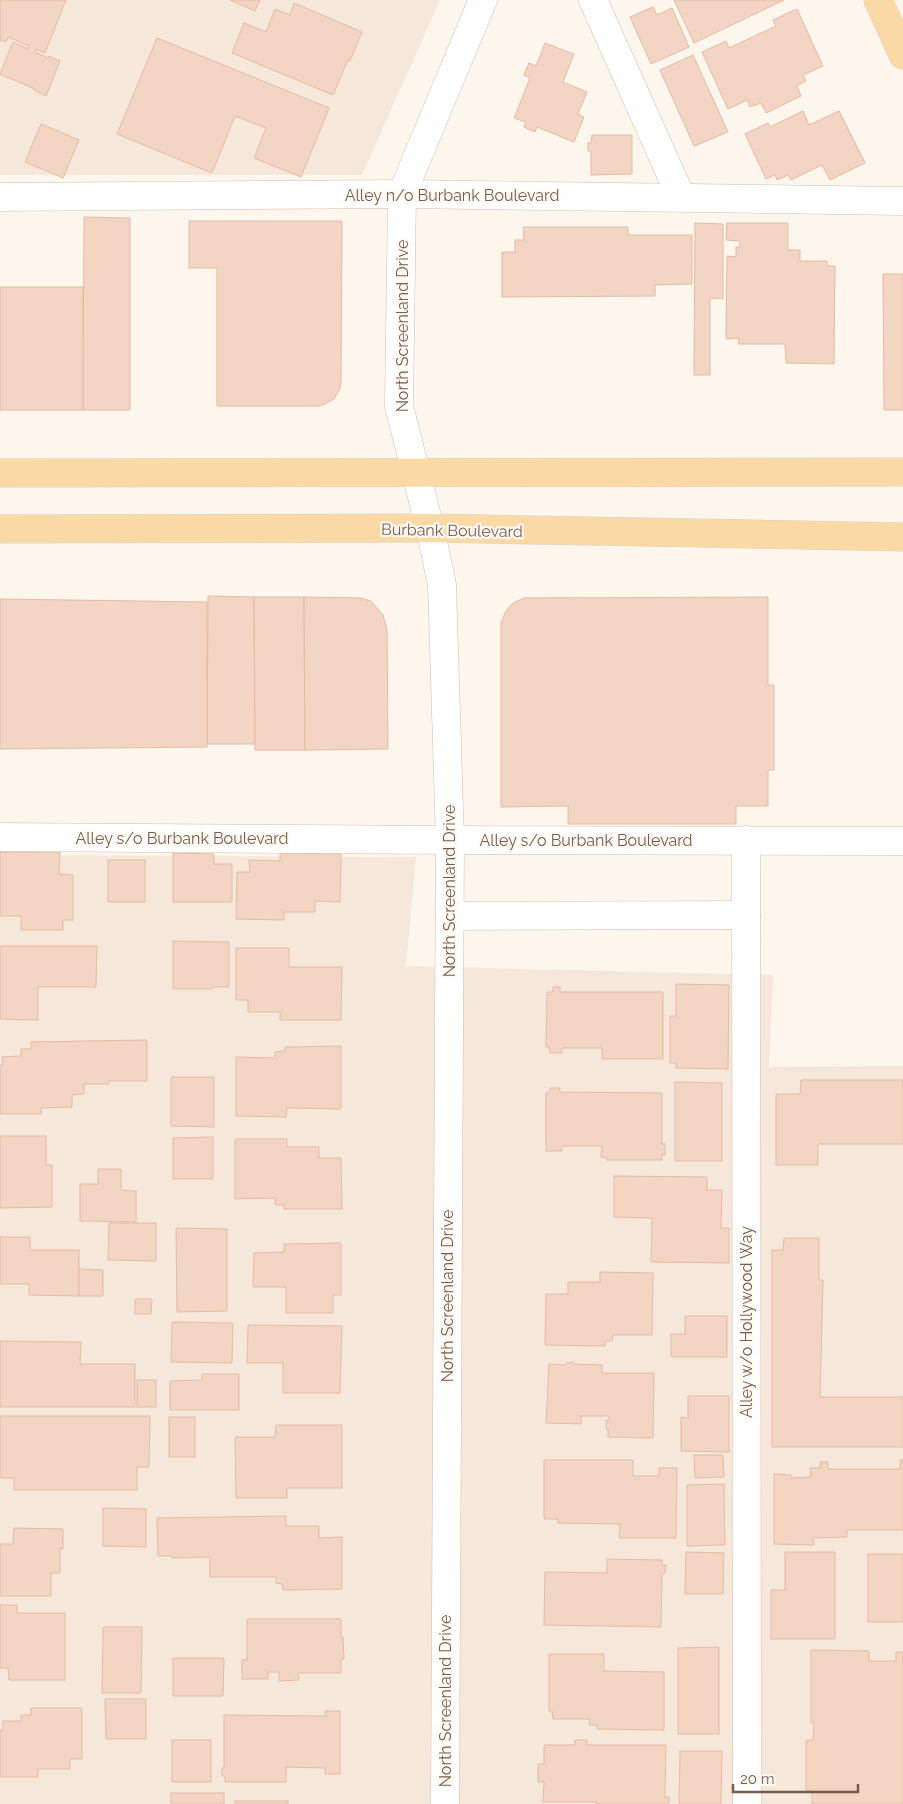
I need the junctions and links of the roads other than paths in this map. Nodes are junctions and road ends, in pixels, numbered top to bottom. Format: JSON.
{"nodes":[{"id":1,"x":483,"y":0,"type":"edge"},
{"id":2,"x":593,"y":0,"type":"edge"},
{"id":3,"x":878,"y":0,"type":"edge"},
{"id":4,"x":903,"y":55,"type":"edge"},
{"id":5,"x":402,"y":194,"type":"junction"},
{"id":6,"x":0,"y":197,"type":"edge"},
{"id":7,"x":681,"y":197,"type":"junction"},
{"id":8,"x":903,"y":200,"type":"edge"},
{"id":9,"x":416,"y":472,"type":"junction"},
{"id":10,"x":903,"y":472,"type":"edge"},
{"id":11,"x":0,"y":473,"type":"edge"},
{"id":12,"x":430,"y":528,"type":"junction"},
{"id":13,"x":0,"y":529,"type":"edge"},
{"id":14,"x":903,"y":537,"type":"edge"},
{"id":15,"x":0,"y":837,"type":"edge"},
{"id":16,"x":450,"y":840,"type":"junction"},
{"id":17,"x":746,"y":840,"type":"junction"},
{"id":18,"x":903,"y":841,"type":"edge"},
{"id":19,"x":746,"y":915,"type":"junction"},
{"id":20,"x":450,"y":916,"type":"junction"},
{"id":21,"x":445,"y":1804,"type":"edge"},
{"id":22,"x":747,"y":1804,"type":"edge"}],
"edges":[{"from":1,"to":5,"type":"street","name":"North Screenland Drive"},
{"from":2,"to":7,"type":"street"},
{"from":3,"to":4,"type":"main road"},
{"from":5,"to":6,"type":"street","name":"Alley n/o Burbank Boulevard"},
{"from":5,"to":7,"type":"street","name":"Alley n/o Burbank Boulevard"},
{"from":5,"to":9,"type":"street","name":"North Screenland Drive"},
{"from":7,"to":8,"type":"street","name":"Alley n/o Burbank Boulevard"},
{"from":9,"to":10,"type":"main road"},
{"from":9,"to":11,"type":"main road"},
{"from":9,"to":12,"type":"street","name":"North Screenland Drive"},
{"from":12,"to":13,"type":"main road","name":"Burbank Boulevard"},
{"from":12,"to":14,"type":"main road","name":"Burbank Boulevard"},
{"from":12,"to":16,"type":"street","name":"North Screenland Drive"},
{"from":15,"to":16,"type":"street","name":"Alley s/o Burbank Boulevard"},
{"from":16,"to":17,"type":"street","name":"Alley s/o Burbank Boulevard"},
{"from":16,"to":20,"type":"street","name":"North Screenland Drive"},
{"from":17,"to":18,"type":"street","name":"Alley s/o Burbank Boulevard"},
{"from":17,"to":19,"type":"street","name":"Alley w/o Hollywood Way"},
{"from":19,"to":20,"type":"street"},
{"from":19,"to":22,"type":"street","name":"Alley w/o Hollywood Way"},
{"from":20,"to":21,"type":"street","name":"North Screenland Drive"}]}
